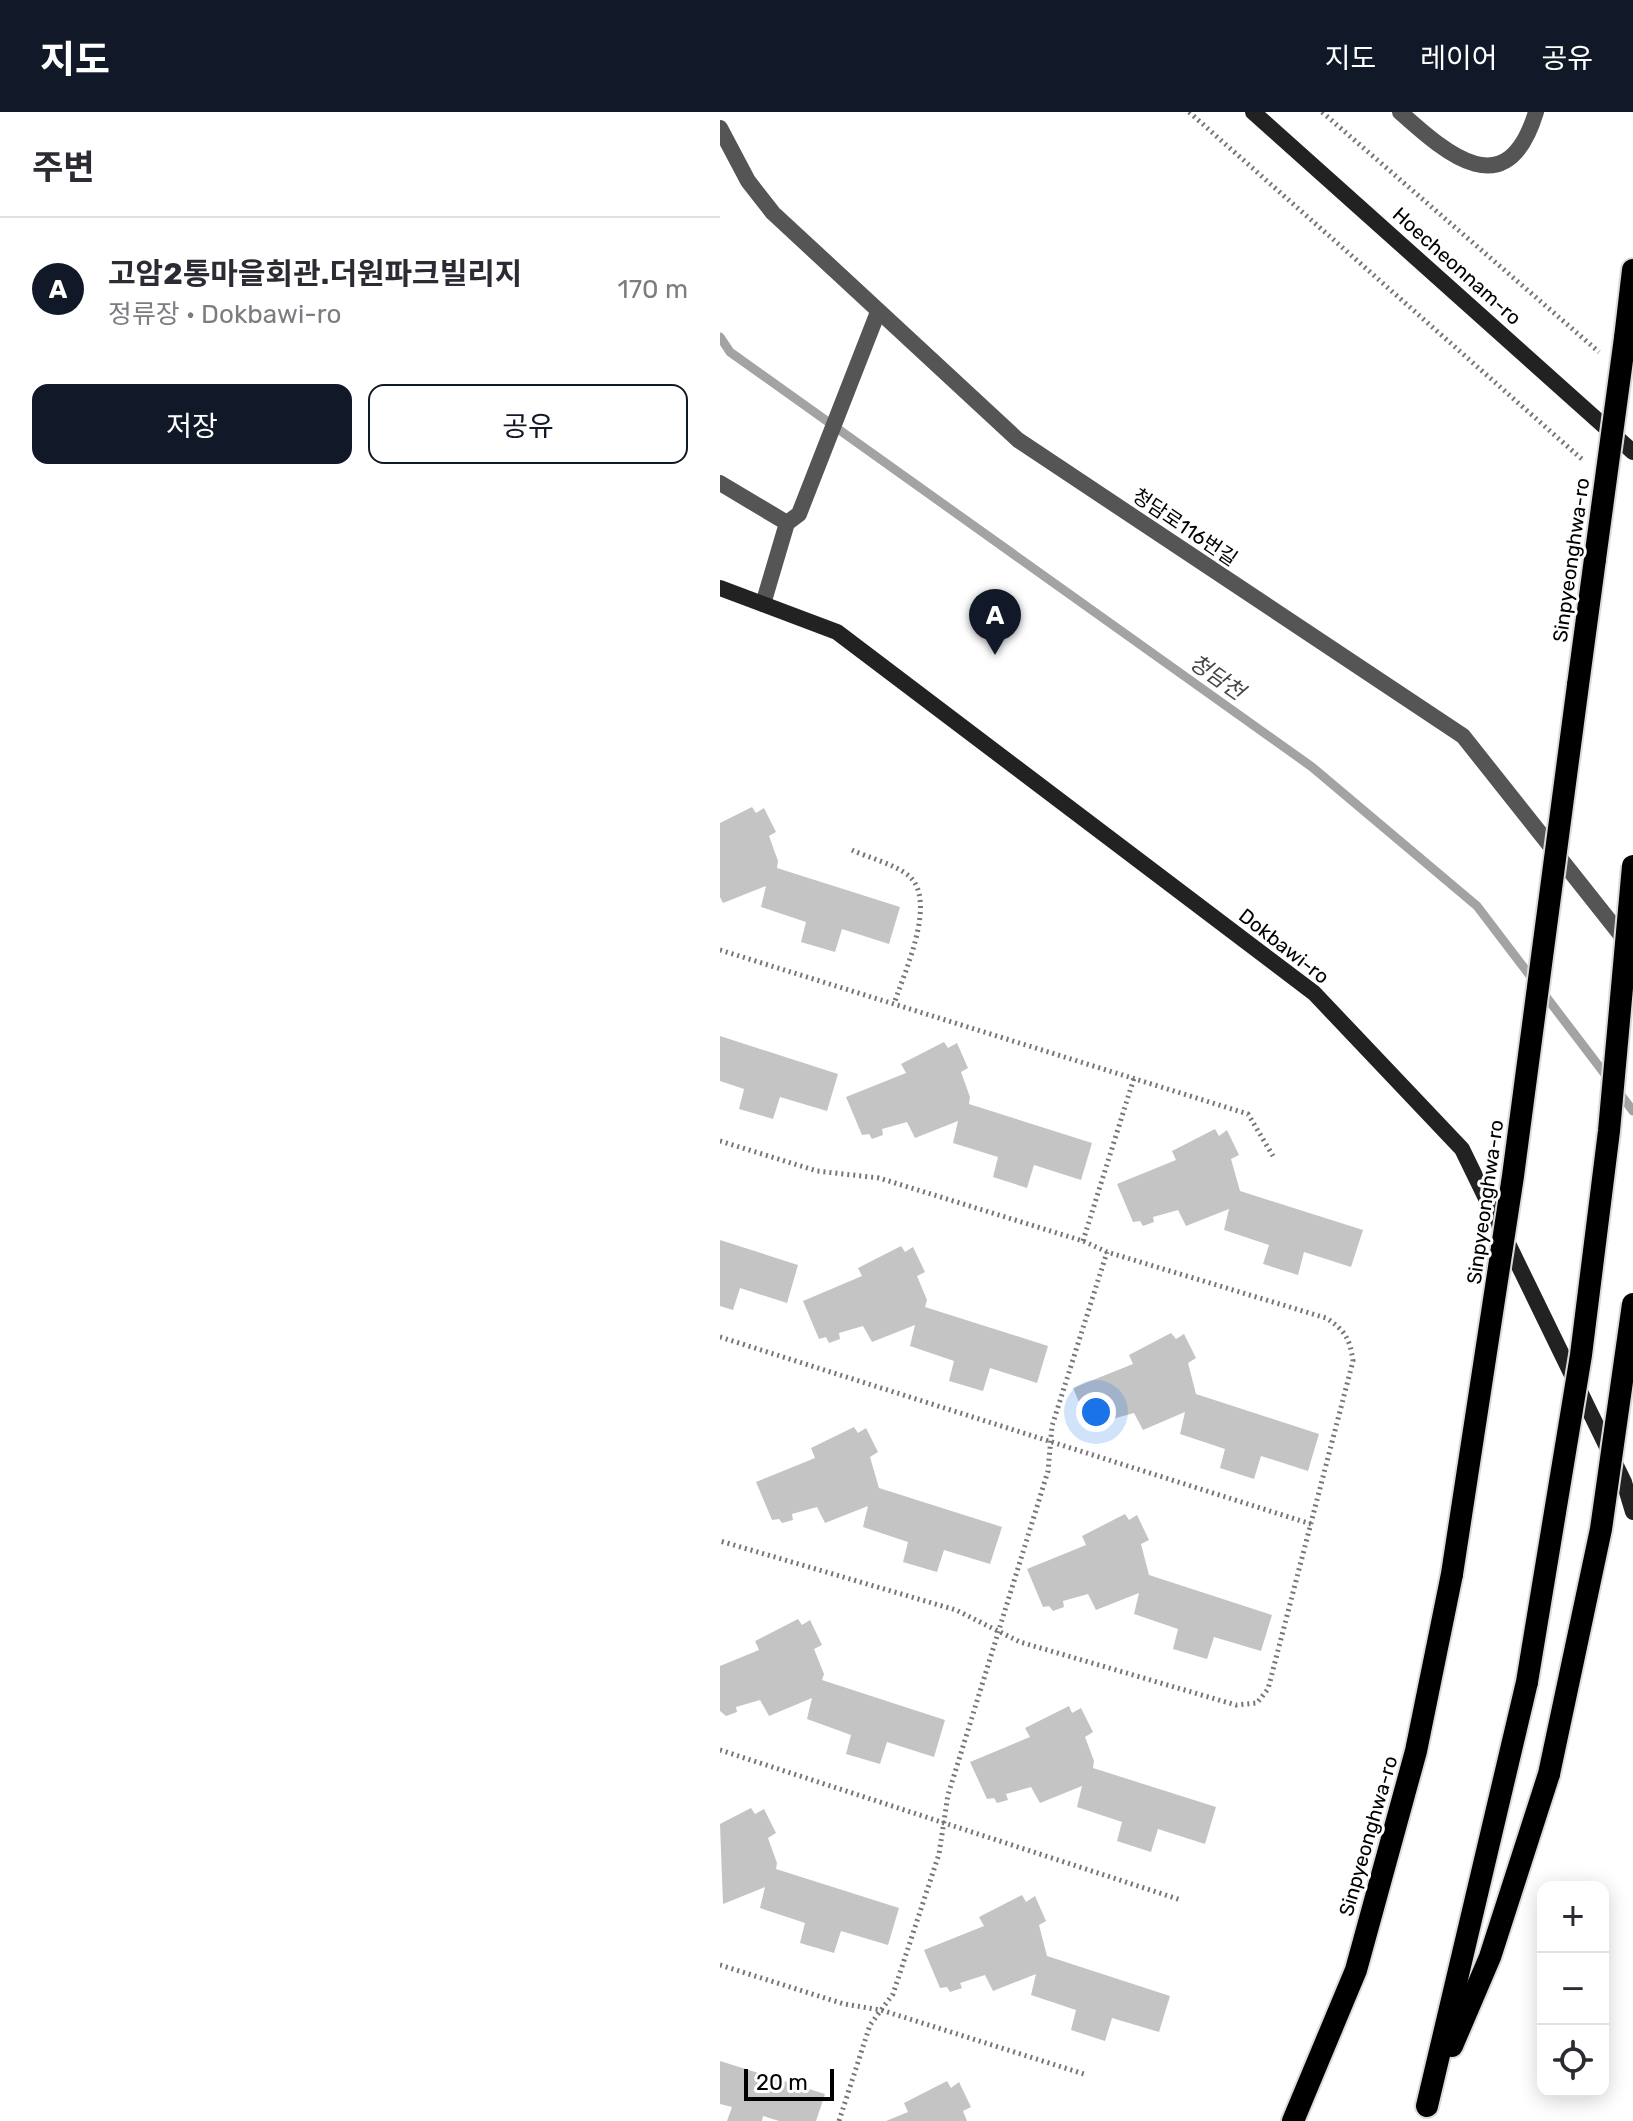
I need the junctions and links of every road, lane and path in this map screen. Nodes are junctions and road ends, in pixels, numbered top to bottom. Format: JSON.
{"nodes":[{"id":1,"x":1189,"y":112,"type":"edge"},
{"id":2,"x":1253,"y":112,"type":"edge"},
{"id":3,"x":1322,"y":112,"type":"edge"},
{"id":4,"x":1400,"y":112,"type":"edge"},
{"id":5,"x":1536,"y":112,"type":"edge"},
{"id":6,"x":720,"y":128,"type":"edge"},
{"id":7,"x":1633,"y":270,"type":"edge"},
{"id":8,"x":878,"y":312,"type":"junction"},
{"id":9,"x":1610,"y":362,"type":"dead end"},
{"id":10,"x":1633,"y":452,"type":"edge"},
{"id":11,"x":1588,"y":465,"type":"dead end"},
{"id":12,"x":720,"y":483,"type":"edge"},
{"id":13,"x":793,"y":519,"type":"junction"},
{"id":14,"x":720,"y":588,"type":"edge"},
{"id":15,"x":763,"y":604,"type":"junction"},
{"id":16,"x":852,"y":850,"type":"dead end"},
{"id":17,"x":1633,"y":866,"type":"edge"},
{"id":18,"x":720,"y":950,"type":"edge"},
{"id":19,"x":1633,"y":951,"type":"edge"},
{"id":20,"x":894,"y":1004,"type":"junction"},
{"id":21,"x":1134,"y":1078,"type":"junction"},
{"id":22,"x":720,"y":1141,"type":"edge"},
{"id":23,"x":1273,"y":1156,"type":"dead end"},
{"id":24,"x":1083,"y":1241,"type":"junction"},
{"id":25,"x":1107,"y":1252,"type":"junction"},
{"id":26,"x":1633,"y":1304,"type":"edge"},
{"id":27,"x":720,"y":1337,"type":"edge"},
{"id":28,"x":1050,"y":1443,"type":"junction"},
{"id":29,"x":1633,"y":1512,"type":"edge"},
{"id":30,"x":1311,"y":1524,"type":"junction"},
{"id":31,"x":720,"y":1541,"type":"edge"},
{"id":32,"x":999,"y":1631,"type":"junction"},
{"id":33,"x":720,"y":1750,"type":"edge"},
{"id":34,"x":944,"y":1821,"type":"junction"},
{"id":35,"x":1181,"y":1900,"type":"dead end"},
{"id":36,"x":720,"y":1965,"type":"edge"},
{"id":37,"x":881,"y":2010,"type":"junction"},
{"id":38,"x":1084,"y":2074,"type":"dead end"},
{"id":39,"x":1424,"y":2113,"type":"edge"},
{"id":40,"x":839,"y":2121,"type":"edge"},
{"id":41,"x":1293,"y":2121,"type":"edge"}],
"edges":[{"from":1,"to":11,"type":"path"},
{"from":2,"to":10,"type":"main road","name":"Hoecheonnam-ro"},
{"from":3,"to":9,"type":"path"},
{"from":4,"to":5,"type":"street"},
{"from":6,"to":8,"type":"street","name":"청담로116번길"},
{"from":7,"to":41,"type":"highway","name":"Sinpyeonghwa-ro","bridge":true},
{"from":8,"to":13,"type":"street"},
{"from":8,"to":19,"type":"street","name":"청담로116번길"},
{"from":12,"to":13,"type":"street"},
{"from":13,"to":15,"type":"street"},
{"from":14,"to":15,"type":"main road","name":"Dokbawi-ro"},
{"from":15,"to":29,"type":"main road","name":"Dokbawi-ro"},
{"from":16,"to":20,"type":"path"},
{"from":17,"to":39,"type":"highway","bridge":true},
{"from":18,"to":20,"type":"path"},
{"from":20,"to":21,"type":"path"},
{"from":21,"to":23,"type":"path"},
{"from":21,"to":24,"type":"path"},
{"from":22,"to":24,"type":"path"},
{"from":24,"to":25,"type":"path"},
{"from":25,"to":28,"type":"path"},
{"from":25,"to":30,"type":"path"},
{"from":26,"to":39,"type":"highway","bridge":true},
{"from":27,"to":28,"type":"path"},
{"from":28,"to":30,"type":"path"},
{"from":28,"to":32,"type":"path"},
{"from":30,"to":32,"type":"path"},
{"from":31,"to":32,"type":"path"},
{"from":32,"to":34,"type":"path"},
{"from":33,"to":34,"type":"path"},
{"from":34,"to":35,"type":"path"},
{"from":34,"to":37,"type":"path"},
{"from":36,"to":37,"type":"path"},
{"from":37,"to":38,"type":"path"},
{"from":37,"to":40,"type":"path"}]}
